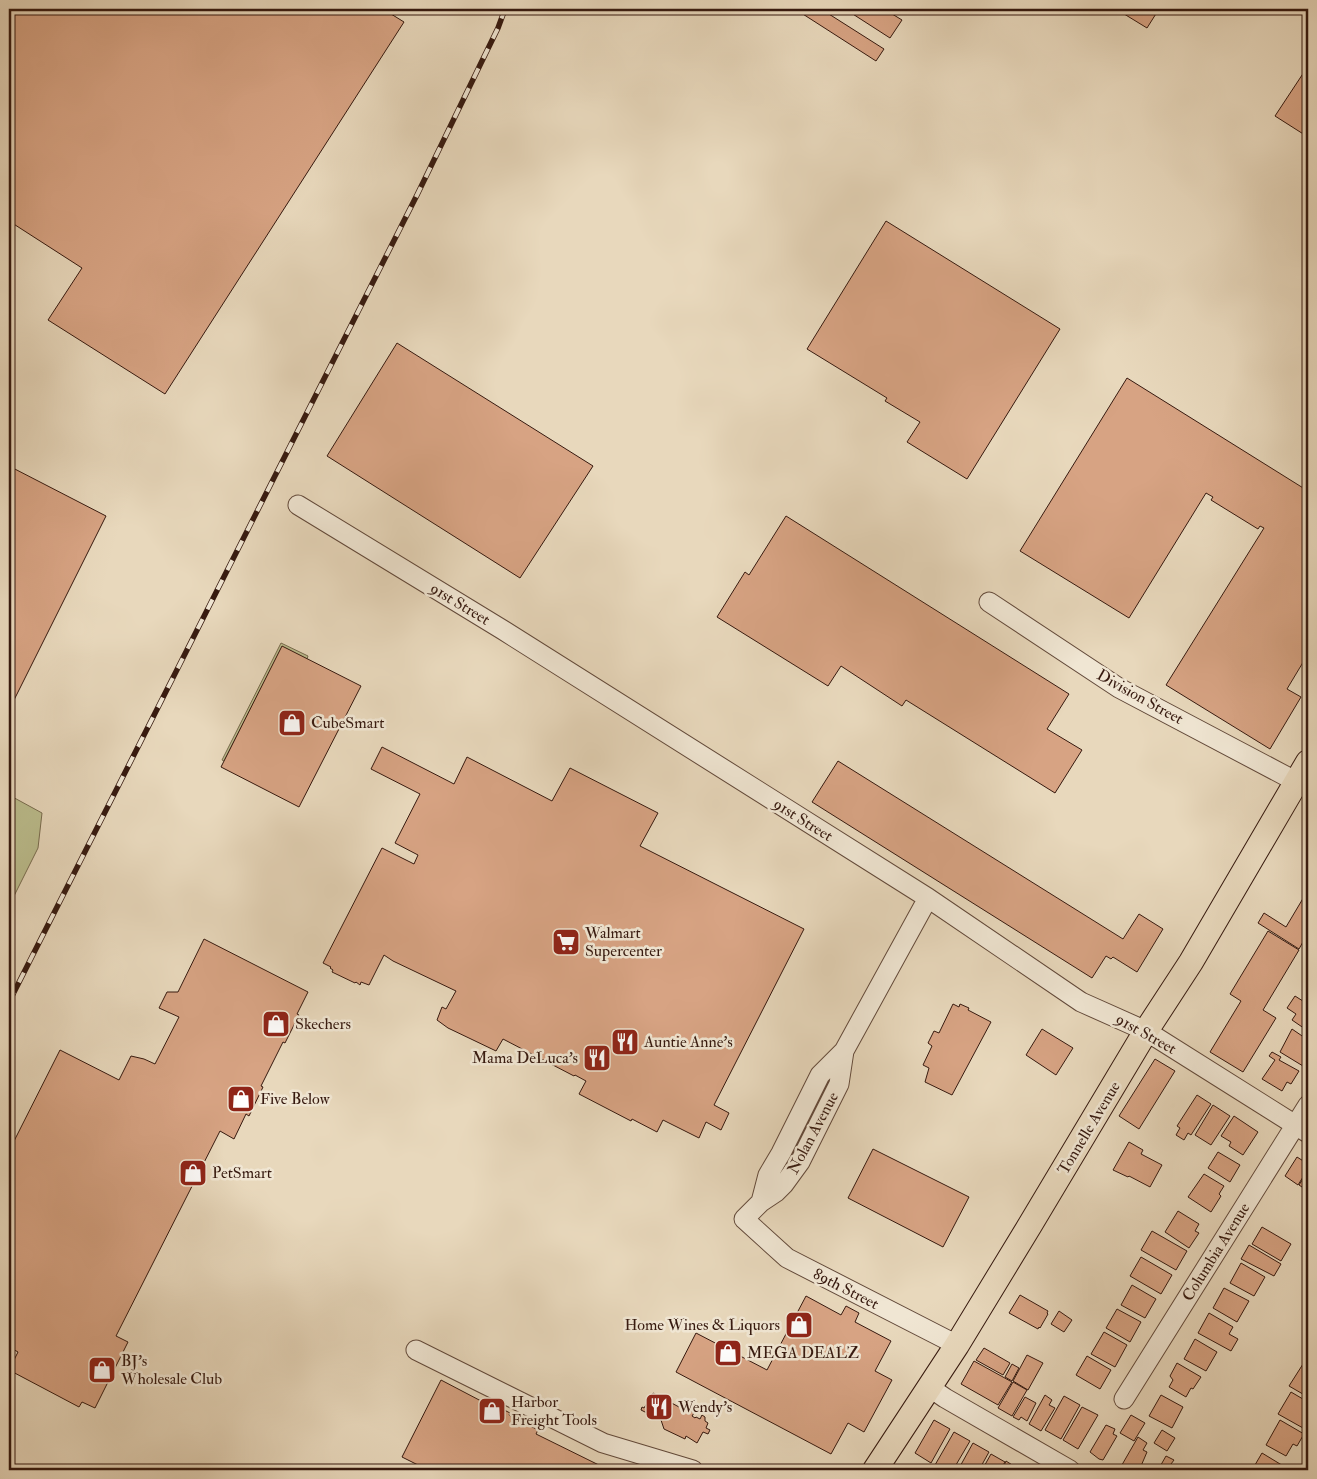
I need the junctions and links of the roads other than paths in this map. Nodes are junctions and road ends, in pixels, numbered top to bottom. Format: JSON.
{"nodes":[{"id":1,"x":298,"y":505,"type":"dead end"},
{"id":2,"x":989,"y":602,"type":"dead end"},
{"id":3,"x":1303,"y":772,"type":"edge"},
{"id":4,"x":928,"y":898,"type":"junction"},
{"id":5,"x":1146,"y":1031,"type":"junction"},
{"id":6,"x":1308,"y":1105,"type":"edge"},
{"id":7,"x":1302,"y":1129,"type":"edge"},
{"id":8,"x":744,"y":1220,"type":"joint"},
{"id":9,"x":957,"y":1345,"type":"junction"},
{"id":10,"x":416,"y":1350,"type":"dead end"},
{"id":11,"x":928,"y":1387,"type":"junction"},
{"id":12,"x":1124,"y":1399,"type":"dead end"},
{"id":13,"x":693,"y":1470,"type":"edge"},
{"id":14,"x":875,"y":1470,"type":"edge"},
{"id":15,"x":1070,"y":1470,"type":"edge"}],
"edges":[{"from":1,"to":4,"type":"street","name":"91st Street"},
{"from":2,"to":3,"type":"street","name":"Division Street"},
{"from":3,"to":5,"type":"main road","name":"Tonnelle Avenue"},
{"from":4,"to":5,"type":"street","name":"91st Street"},
{"from":4,"to":8,"type":"street","name":"Nolan Avenue"},
{"from":5,"to":7,"type":"street","name":"91st Street"},
{"from":5,"to":9,"type":"main road","name":"Tonnelle Avenue"},
{"from":6,"to":7,"type":"street","name":"Columbia Avenue"},
{"from":7,"to":12,"type":"street","name":"Columbia Avenue"},
{"from":8,"to":9,"type":"street","name":"89th Street"},
{"from":9,"to":11,"type":"main road","name":"Tonnelle Avenue"},
{"from":10,"to":13,"type":"street"},
{"from":11,"to":14,"type":"main road","name":"Tonnelle Avenue"},
{"from":11,"to":15,"type":"street"}]}
